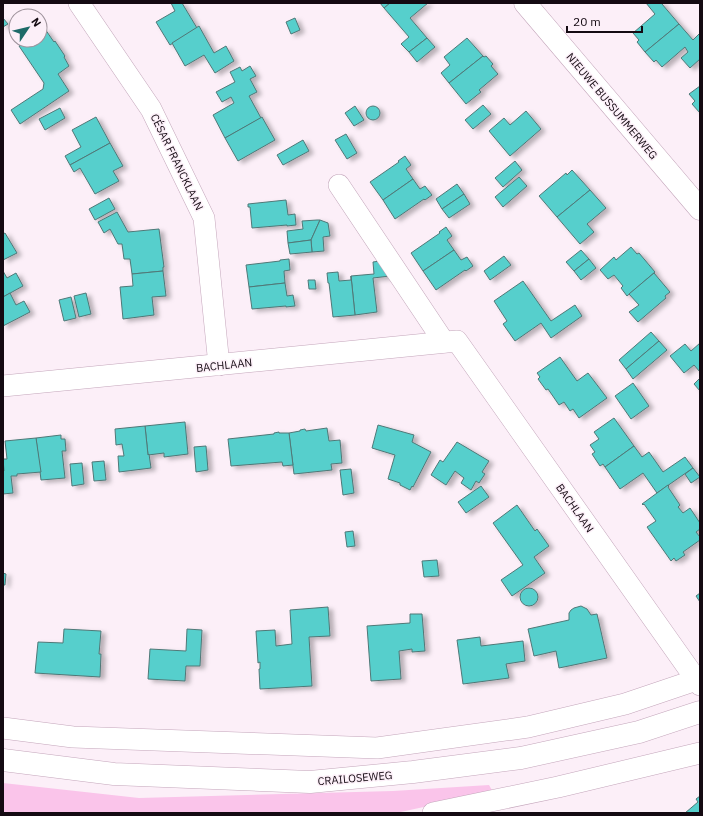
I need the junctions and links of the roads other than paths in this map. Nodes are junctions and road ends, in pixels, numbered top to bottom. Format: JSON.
{"nodes":[{"id":1,"x":79,"y":3,"type":"edge"},
{"id":2,"x":525,"y":3,"type":"edge"},
{"id":3,"x":338,"y":185,"type":"dead end"},
{"id":4,"x":700,"y":209,"type":"edge"},
{"id":5,"x":444,"y":342,"type":"junction"},
{"id":6,"x":220,"y":365,"type":"junction"},
{"id":7,"x":3,"y":386,"type":"edge"},
{"id":8,"x":698,"y":683,"type":"edge"},
{"id":9,"x":700,"y":712,"type":"edge"},
{"id":10,"x":3,"y":728,"type":"edge"},
{"id":11,"x":700,"y":753,"type":"edge"},
{"id":12,"x":3,"y":760,"type":"edge"},
{"id":13,"x":432,"y":813,"type":"edge"}],
"edges":[{"from":1,"to":6,"type":"street","name":"CÉSAR FRANCKLAAN"},
{"from":2,"to":4,"type":"main road","name":"NIEUWE BUSSUMMERWEG"},
{"from":3,"to":5,"type":"street"},
{"from":5,"to":6,"type":"street","name":"BACHLAAN"},
{"from":5,"to":8,"type":"street","name":"BACHLAAN"},
{"from":6,"to":7,"type":"street","name":"BACHLAAN"},
{"from":8,"to":10,"type":"street"},
{"from":9,"to":12,"type":"main road","name":"CRAILOSEWEG"},
{"from":11,"to":13,"type":"street"}]}
